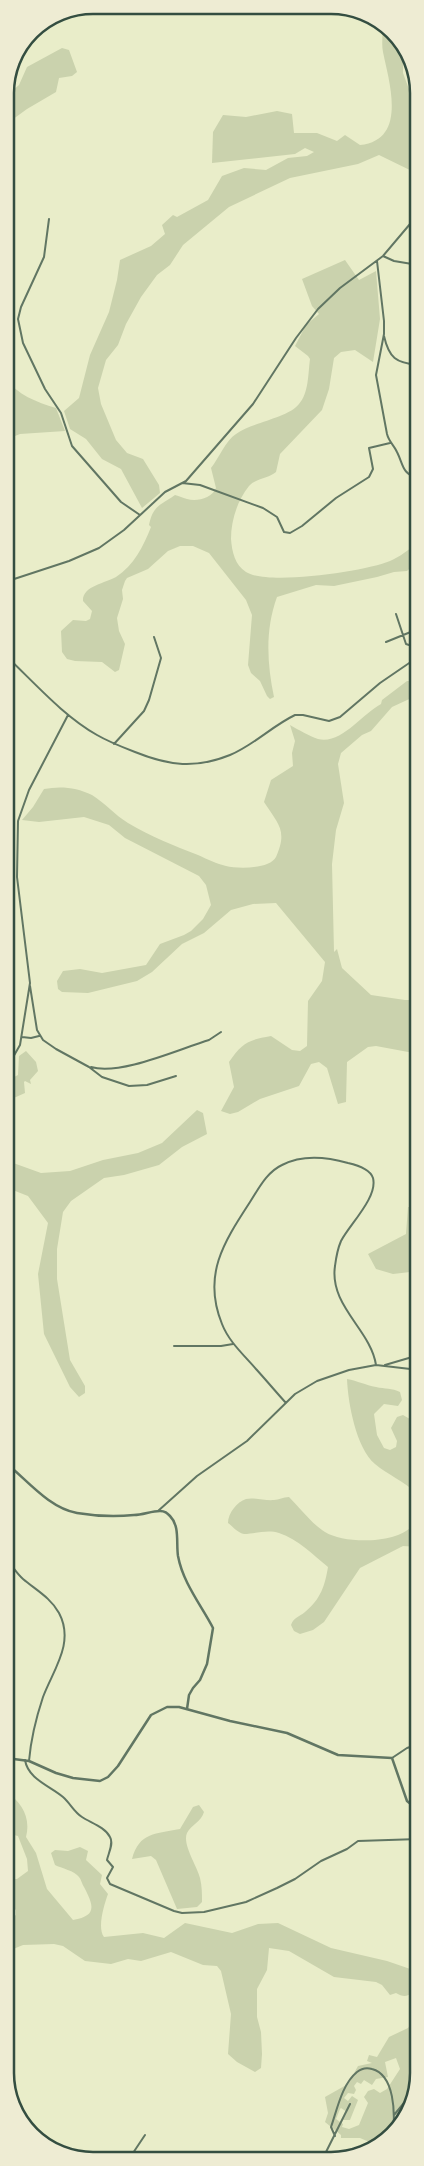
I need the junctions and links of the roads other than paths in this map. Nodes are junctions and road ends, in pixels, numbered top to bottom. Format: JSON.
{"nodes":[{"id":1,"x":49,"y":219,"type":"dead end"},
{"id":2,"x":410,"y":224,"type":"edge"},
{"id":3,"x":383,"y":256,"type":"junction"},
{"id":4,"x":377,"y":261,"type":"junction"},
{"id":5,"x":410,"y":263,"type":"edge"},
{"id":6,"x":384,"y":334,"type":"junction"},
{"id":7,"x":410,"y":363,"type":"edge"},
{"id":8,"x":390,"y":443,"type":"junction"},
{"id":9,"x":410,"y":474,"type":"edge"},
{"id":10,"x":182,"y":483,"type":"junction"},
{"id":11,"x":140,"y":515,"type":"junction"},
{"id":12,"x":14,"y":579,"type":"edge"},
{"id":13,"x":396,"y":614,"type":"dead end"},
{"id":14,"x":410,"y":632,"type":"edge"},
{"id":15,"x":403,"y":635,"type":"junction"},
{"id":16,"x":154,"y":637,"type":"dead end"},
{"id":17,"x":386,"y":642,"type":"dead end"},
{"id":18,"x":410,"y":646,"type":"edge"},
{"id":19,"x":410,"y":662,"type":"edge"},
{"id":20,"x":14,"y":664,"type":"edge"},
{"id":21,"x":68,"y":715,"type":"junction"},
{"id":22,"x":114,"y":744,"type":"junction"},
{"id":23,"x":30,"y":983,"type":"junction"},
{"id":24,"x":222,"y":1032,"type":"dead end"},
{"id":25,"x":22,"y":1036,"type":"junction"},
{"id":26,"x":39,"y":1036,"type":"junction"},
{"id":27,"x":14,"y":1056,"type":"edge"},
{"id":28,"x":89,"y":1067,"type":"junction"},
{"id":29,"x":176,"y":1076,"type":"dead end"},
{"id":30,"x":233,"y":1344,"type":"junction"},
{"id":31,"x":174,"y":1346,"type":"dead end"},
{"id":32,"x":410,"y":1358,"type":"edge"},
{"id":33,"x":376,"y":1365,"type":"junction"},
{"id":34,"x":383,"y":1365,"type":"junction"},
{"id":35,"x":410,"y":1369,"type":"edge"},
{"id":36,"x":286,"y":1403,"type":"junction"},
{"id":37,"x":14,"y":1470,"type":"edge"},
{"id":38,"x":158,"y":1511,"type":"junction"},
{"id":39,"x":14,"y":1568,"type":"edge"},
{"id":40,"x":187,"y":1709,"type":"junction"},
{"id":41,"x":410,"y":1747,"type":"edge"},
{"id":42,"x":392,"y":1758,"type":"junction"},
{"id":43,"x":14,"y":1759,"type":"edge"},
{"id":44,"x":24,"y":1760,"type":"junction"},
{"id":45,"x":29,"y":1761,"type":"junction"},
{"id":46,"x":410,"y":1804,"type":"edge"},
{"id":47,"x":410,"y":1839,"type":"edge"},
{"id":48,"x":404,"y":2103,"type":"edge"},
{"id":49,"x":350,"y":2104,"type":"dead end"},
{"id":50,"x":394,"y":2115,"type":"junction"},
{"id":51,"x":394,"y":2121,"type":"edge"},
{"id":52,"x":146,"y":2135,"type":"dead end"},
{"id":53,"x":335,"y":2136,"type":"junction"},
{"id":54,"x":134,"y":2152,"type":"edge"},
{"id":55,"x":326,"y":2152,"type":"edge"}],
"edges":[{"from":1,"to":11,"type":"street"},
{"from":2,"to":3,"type":"street"},
{"from":3,"to":4,"type":"street"},
{"from":3,"to":5,"type":"street"},
{"from":4,"to":6,"type":"street"},
{"from":4,"to":10,"type":"street"},
{"from":6,"to":7,"type":"street"},
{"from":6,"to":8,"type":"street"},
{"from":8,"to":9,"type":"street"},
{"from":8,"to":10,"type":"street"},
{"from":10,"to":11,"type":"street"},
{"from":11,"to":12,"type":"street"},
{"from":13,"to":15,"type":"street"},
{"from":14,"to":15,"type":"street"},
{"from":15,"to":17,"type":"street"},
{"from":15,"to":18,"type":"street"},
{"from":16,"to":22,"type":"street"},
{"from":19,"to":22,"type":"street"},
{"from":20,"to":21,"type":"street"},
{"from":21,"to":22,"type":"street"},
{"from":21,"to":23,"type":"street"},
{"from":23,"to":25,"type":"street"},
{"from":23,"to":26,"type":"street"},
{"from":24,"to":28,"type":"street"},
{"from":25,"to":26,"type":"street"},
{"from":25,"to":27,"type":"street"},
{"from":26,"to":28,"type":"street"},
{"from":28,"to":29,"type":"street"},
{"from":30,"to":31,"type":"street"},
{"from":30,"to":33,"type":"street"},
{"from":30,"to":36,"type":"street"},
{"from":32,"to":34,"type":"street"},
{"from":33,"to":34,"type":"street"},
{"from":33,"to":36,"type":"street"},
{"from":34,"to":35,"type":"street"},
{"from":36,"to":38,"type":"street"},
{"from":37,"to":38,"type":"street"},
{"from":38,"to":40,"type":"street"},
{"from":39,"to":45,"type":"street"},
{"from":40,"to":42,"type":"street"},
{"from":40,"to":45,"type":"street"},
{"from":41,"to":42,"type":"street"},
{"from":42,"to":46,"type":"street"},
{"from":43,"to":44,"type":"street"},
{"from":44,"to":45,"type":"street"},
{"from":44,"to":47,"type":"street"},
{"from":48,"to":50,"type":"street"},
{"from":49,"to":53,"type":"street"},
{"from":50,"to":51,"type":"street"},
{"from":50,"to":53,"type":"street"},
{"from":52,"to":54,"type":"street"},
{"from":53,"to":55,"type":"street"}]}
